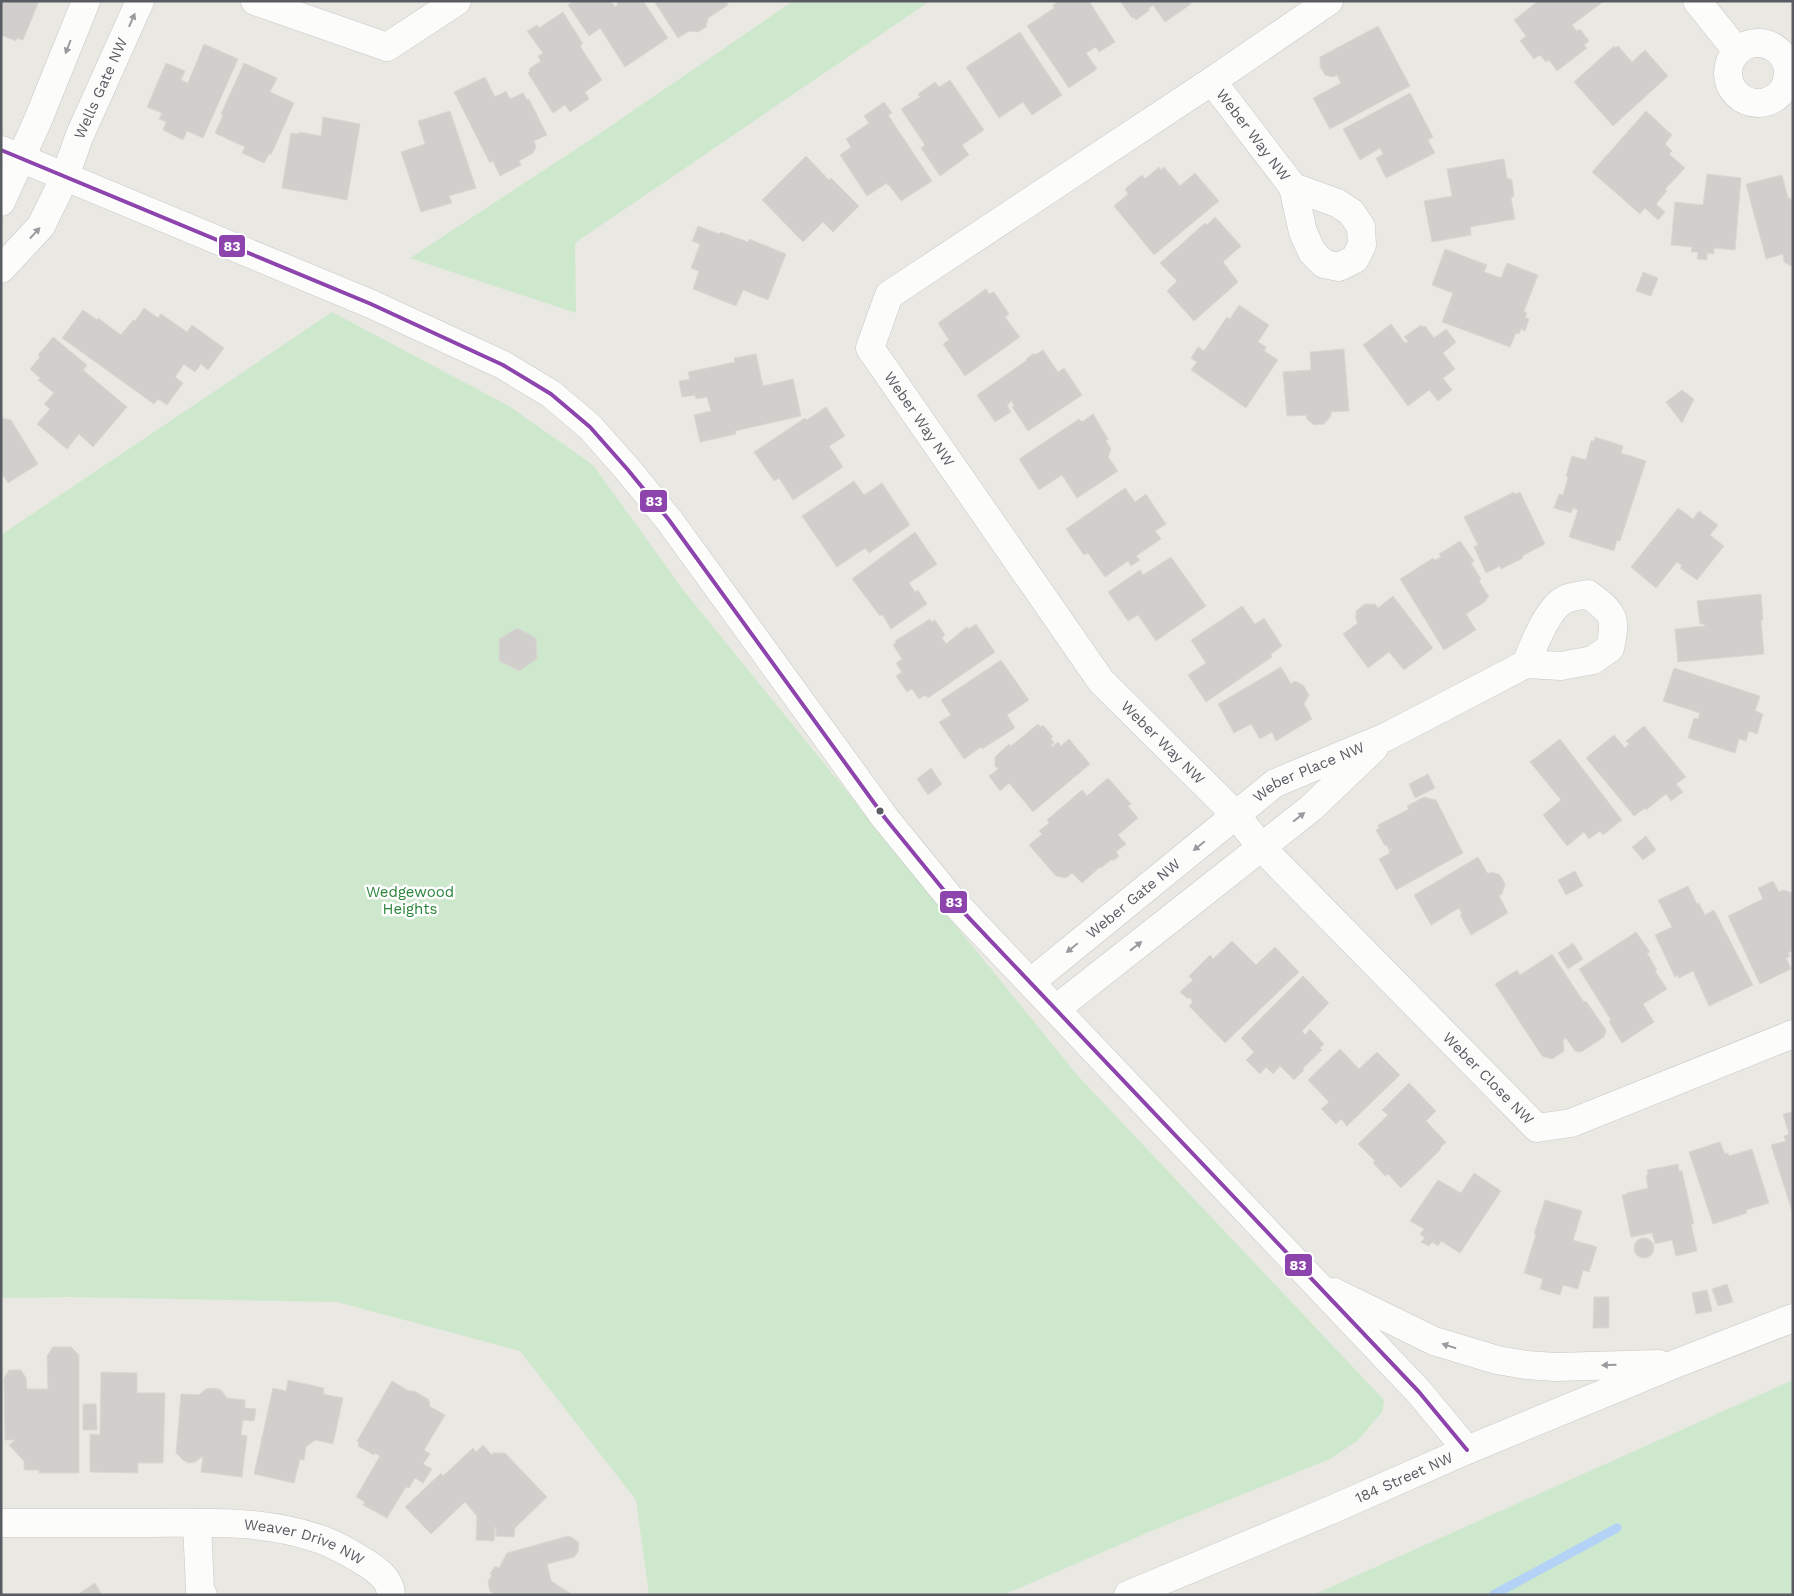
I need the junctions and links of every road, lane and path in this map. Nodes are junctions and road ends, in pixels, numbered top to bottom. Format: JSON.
{"nodes":[{"id":1,"x":86,"y":1,"type":"edge"},
{"id":2,"x":140,"y":1,"type":"edge"},
{"id":3,"x":255,"y":1,"type":"edge"},
{"id":4,"x":457,"y":1,"type":"edge"},
{"id":5,"x":1329,"y":1,"type":"edge"},
{"id":6,"x":1697,"y":1,"type":"edge"},
{"id":7,"x":1738,"y":52,"type":"dead end"},
{"id":8,"x":1212,"y":81,"type":"junction"},
{"id":9,"x":11,"y":154,"type":"edge"},
{"id":10,"x":65,"y":177,"type":"junction"},
{"id":11,"x":1293,"y":187,"type":"dead end"},
{"id":12,"x":1,"y":202,"type":"edge"},
{"id":13,"x":1,"y":269,"type":"edge"},
{"id":14,"x":1526,"y":664,"type":"dead end"},
{"id":15,"x":1386,"y":737,"type":"junction"},
{"id":16,"x":1249,"y":832,"type":"junction"},
{"id":17,"x":1031,"y":982,"type":"junction"},
{"id":18,"x":1056,"y":1009,"type":"junction"},
{"id":19,"x":1793,"y":1034,"type":"edge"},
{"id":20,"x":1316,"y":1283,"type":"junction"},
{"id":21,"x":1793,"y":1318,"type":"edge"},
{"id":22,"x":1676,"y":1364,"type":"junction"},
{"id":23,"x":1467,"y":1450,"type":"junction"},
{"id":24,"x":197,"y":1522,"type":"junction"},
{"id":25,"x":1,"y":1523,"type":"edge"},
{"id":26,"x":204,"y":1595,"type":"edge"},
{"id":27,"x":391,"y":1595,"type":"edge"},
{"id":28,"x":1128,"y":1595,"type":"edge"}],
"edges":[{"from":1,"to":9,"type":"street","one_way":true},
{"from":10,"to":2,"type":"street","name":"Wells Gate NW","one_way":true},
{"from":3,"to":4,"type":"street"},
{"from":5,"to":8,"type":"street","name":"Weber Way NW"},
{"from":6,"to":7,"type":"street"},
{"from":8,"to":11,"type":"street","name":"Weber Way NW"},
{"from":8,"to":16,"type":"street","name":"Weber Way NW"},
{"from":9,"to":10,"type":"street"},
{"from":9,"to":12,"type":"street"},
{"from":13,"to":10,"type":"street","name":"Wells Gate NW","one_way":true},
{"from":10,"to":17,"type":"street"},
{"from":14,"to":15,"type":"street","name":"Weber Place NW"},
{"from":16,"to":15,"type":"street","name":"Weber Place NW","one_way":true},
{"from":15,"to":16,"type":"street","name":"Weber Place NW"},
{"from":16,"to":17,"type":"street","name":"Weber Gate NW","one_way":true},
{"from":18,"to":16,"type":"street","one_way":true},
{"from":16,"to":19,"type":"street","name":"Weber Close NW"},
{"from":17,"to":18,"type":"street"},
{"from":18,"to":20,"type":"street"},
{"from":22,"to":20,"type":"street","one_way":true},
{"from":20,"to":23,"type":"street"},
{"from":21,"to":22,"type":"street","name":"184 Street NW"},
{"from":22,"to":23,"type":"street","name":"184 Street NW"},
{"from":23,"to":28,"type":"street","name":"184 Street NW"},
{"from":24,"to":25,"type":"street","name":"Weaver Drive NW"},
{"from":24,"to":26,"type":"street"},
{"from":24,"to":27,"type":"street","name":"Weaver Drive NW"}]}
